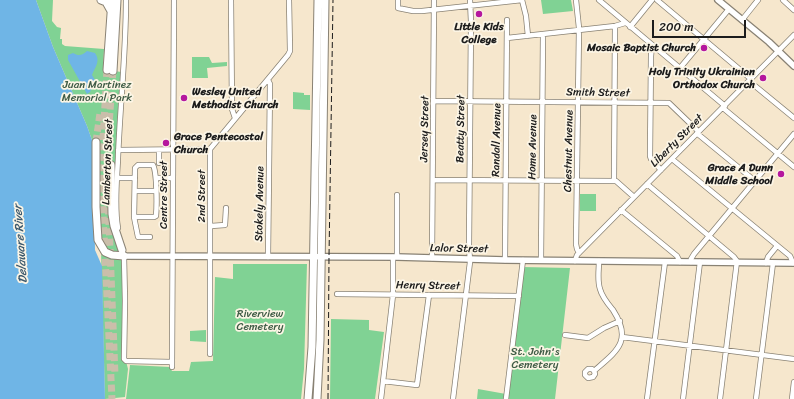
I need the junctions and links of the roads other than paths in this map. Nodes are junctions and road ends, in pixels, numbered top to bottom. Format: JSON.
{"nodes":[{"id":1,"x":101,"y":0,"type":"edge"},
{"id":2,"x":112,"y":0,"type":"edge"},
{"id":3,"x":117,"y":0,"type":"edge"},
{"id":4,"x":126,"y":0,"type":"edge"},
{"id":5,"x":174,"y":0,"type":"edge"},
{"id":6,"x":231,"y":0,"type":"edge"},
{"id":7,"x":290,"y":0,"type":"edge"},
{"id":8,"x":318,"y":0,"type":"edge"},
{"id":9,"x":325,"y":0,"type":"edge"},
{"id":10,"x":398,"y":0,"type":"edge"},
{"id":11,"x":434,"y":0,"type":"edge"},
{"id":12,"x":470,"y":0,"type":"edge"},
{"id":13,"x":522,"y":0,"type":"edge"},
{"id":14,"x":576,"y":0,"type":"edge"},
{"id":15,"x":599,"y":0,"type":"edge"},
{"id":16,"x":652,"y":0,"type":"edge"},
{"id":17,"x":657,"y":0,"type":"edge"},
{"id":18,"x":718,"y":0,"type":"edge"},
{"id":19,"x":758,"y":0,"type":"edge"},
{"id":20,"x":783,"y":0,"type":"edge"},
{"id":21,"x":470,"y":6,"type":"junction"},
{"id":22,"x":729,"y":9,"type":"junction"},
{"id":23,"x":434,"y":10,"type":"junction"},
{"id":24,"x":794,"y":10,"type":"edge"},
{"id":25,"x":111,"y":11,"type":"junction"},
{"id":26,"x":507,"y":20,"type":"dead end"},
{"id":27,"x":742,"y":20,"type":"junction"},
{"id":28,"x":625,"y":23,"type":"junction"},
{"id":29,"x":615,"y":26,"type":"junction"},
{"id":30,"x":630,"y":27,"type":"junction"},
{"id":31,"x":579,"y":30,"type":"junction"},
{"id":32,"x":543,"y":34,"type":"junction"},
{"id":33,"x":794,"y":35,"type":"edge"},
{"id":34,"x":528,"y":36,"type":"junction"},
{"id":35,"x":507,"y":38,"type":"junction"},
{"id":36,"x":704,"y":39,"type":"junction"},
{"id":37,"x":652,"y":46,"type":"junction"},
{"id":38,"x":778,"y":51,"type":"junction"},
{"id":39,"x":794,"y":66,"type":"edge"},
{"id":40,"x":680,"y":68,"type":"junction"},
{"id":41,"x":268,"y":80,"type":"junction"},
{"id":42,"x":750,"y":80,"type":"junction"},
{"id":43,"x":434,"y":101,"type":"junction"},
{"id":44,"x":470,"y":101,"type":"junction"},
{"id":45,"x":506,"y":101,"type":"junction"},
{"id":46,"x":542,"y":102,"type":"junction"},
{"id":47,"x":578,"y":102,"type":"junction"},
{"id":48,"x":614,"y":102,"type":"junction"},
{"id":49,"x":650,"y":103,"type":"junction"},
{"id":50,"x":724,"y":107,"type":"junction"},
{"id":51,"x":235,"y":118,"type":"junction"},
{"id":52,"x":794,"y":118,"type":"edge"},
{"id":53,"x":698,"y":133,"type":"junction"},
{"id":54,"x":794,"y":134,"type":"edge"},
{"id":55,"x":96,"y":142,"type":"tunnel mouth"},
{"id":56,"x":210,"y":149,"type":"junction"},
{"id":57,"x":118,"y":150,"type":"junction"},
{"id":58,"x":159,"y":150,"type":"junction"},
{"id":59,"x":173,"y":150,"type":"junction"},
{"id":60,"x":778,"y":153,"type":"junction"},
{"id":61,"x":672,"y":159,"type":"junction"},
{"id":62,"x":159,"y":163,"type":"dead end"},
{"id":63,"x":111,"y":165,"type":"dead end"},
{"id":64,"x":794,"y":167,"type":"edge"},
{"id":65,"x":661,"y":170,"type":"junction"},
{"id":66,"x":117,"y":178,"type":"junction"},
{"id":67,"x":135,"y":178,"type":"junction"},
{"id":68,"x":156,"y":178,"type":"junction"},
{"id":69,"x":173,"y":178,"type":"junction"},
{"id":70,"x":433,"y":180,"type":"junction"},
{"id":71,"x":469,"y":180,"type":"junction"},
{"id":72,"x":505,"y":181,"type":"junction"},
{"id":73,"x":541,"y":181,"type":"junction"},
{"id":74,"x":577,"y":181,"type":"junction"},
{"id":75,"x":614,"y":181,"type":"junction"},
{"id":76,"x":755,"y":181,"type":"junction"},
{"id":77,"x":647,"y":184,"type":"junction"},
{"id":78,"x":135,"y":191,"type":"junction"},
{"id":79,"x":156,"y":191,"type":"junction"},
{"id":80,"x":397,"y":195,"type":"dead end"},
{"id":81,"x":634,"y":198,"type":"junction"},
{"id":82,"x":226,"y":208,"type":"dead end"},
{"id":83,"x":732,"y":209,"type":"junction"},
{"id":84,"x":622,"y":210,"type":"junction"},
{"id":85,"x":134,"y":217,"type":"junction"},
{"id":86,"x":211,"y":226,"type":"junction"},
{"id":87,"x":710,"y":236,"type":"junction"},
{"id":88,"x":150,"y":237,"type":"dead end"},
{"id":89,"x":777,"y":246,"type":"junction"},
{"id":90,"x":123,"y":253,"type":"junction"},
{"id":91,"x":579,"y":253,"type":"junction"},
{"id":92,"x":173,"y":256,"type":"junction"},
{"id":93,"x":211,"y":256,"type":"junction"},
{"id":94,"x":268,"y":257,"type":"junction"},
{"id":95,"x":317,"y":257,"type":"junction"},
{"id":96,"x":395,"y":257,"type":"junction"},
{"id":97,"x":432,"y":258,"type":"junction"},
{"id":98,"x":469,"y":259,"type":"junction"},
{"id":99,"x":505,"y":260,"type":"junction"},
{"id":100,"x":523,"y":260,"type":"junction"},
{"id":101,"x":540,"y":260,"type":"junction"},
{"id":102,"x":575,"y":261,"type":"junction"},
{"id":103,"x":599,"y":261,"type":"junction"},
{"id":104,"x":664,"y":262,"type":"junction"},
{"id":105,"x":680,"y":262,"type":"junction"},
{"id":106,"x":691,"y":262,"type":"junction"},
{"id":107,"x":700,"y":262,"type":"junction"},
{"id":108,"x":737,"y":262,"type":"junction"},
{"id":109,"x":770,"y":263,"type":"junction"},
{"id":110,"x":794,"y":263,"type":"edge"},
{"id":111,"x":337,"y":294,"type":"dead end"},
{"id":112,"x":393,"y":295,"type":"junction"},
{"id":113,"x":429,"y":295,"type":"junction"},
{"id":114,"x":466,"y":296,"type":"junction"},
{"id":115,"x":519,"y":296,"type":"junction"},
{"id":116,"x":620,"y":321,"type":"junction"},
{"id":117,"x":566,"y":335,"type":"dead end"},
{"id":118,"x":622,"y":337,"type":"junction"},
{"id":119,"x":654,"y":342,"type":"junction"},
{"id":120,"x":690,"y":346,"type":"junction"},
{"id":121,"x":726,"y":351,"type":"junction"},
{"id":122,"x":210,"y":354,"type":"dead end"},
{"id":123,"x":761,"y":355,"type":"junction"},
{"id":124,"x":794,"y":359,"type":"edge"},
{"id":125,"x":126,"y":361,"type":"joint"},
{"id":126,"x":594,"y":372,"type":"dead end"},
{"id":127,"x":383,"y":381,"type":"junction"},
{"id":128,"x":794,"y":382,"type":"edge"},
{"id":129,"x":308,"y":399,"type":"edge"},
{"id":130,"x":317,"y":399,"type":"edge"},
{"id":131,"x":381,"y":399,"type":"edge"},
{"id":132,"x":454,"y":399,"type":"edge"},
{"id":133,"x":506,"y":399,"type":"edge"},
{"id":134,"x":647,"y":399,"type":"edge"},
{"id":135,"x":683,"y":399,"type":"edge"},
{"id":136,"x":720,"y":399,"type":"edge"},
{"id":137,"x":756,"y":399,"type":"edge"},
{"id":138,"x":792,"y":399,"type":"edge"}],
"edges":[{"from":1,"to":25,"type":"highway"},
{"from":2,"to":25,"type":"highway"},
{"from":3,"to":25,"type":"highway"},
{"from":4,"to":57,"type":"street","name":"Lamberton Street"},
{"from":5,"to":59,"type":"street","name":"Centre Street"},
{"from":6,"to":51,"type":"street"},
{"from":7,"to":41,"type":"street"},
{"from":8,"to":95,"type":"highway"},
{"from":9,"to":95,"type":"highway"},
{"from":10,"to":23,"type":"street"},
{"from":11,"to":23,"type":"street","name":"Jersey Street"},
{"from":12,"to":21,"type":"street","name":"Beatty Street"},
{"from":13,"to":21,"type":"street"},
{"from":13,"to":34,"type":"street"},
{"from":14,"to":31,"type":"street","name":"Chestnut Avenue"},
{"from":15,"to":28,"type":"street"},
{"from":16,"to":30,"type":"street"},
{"from":17,"to":36,"type":"street"},
{"from":18,"to":22,"type":"main road"},
{"from":19,"to":27,"type":"street"},
{"from":20,"to":24,"type":"street"},
{"from":21,"to":23,"type":"street"},
{"from":21,"to":44,"type":"street","name":"Beatty Street"},
{"from":22,"to":27,"type":"main road"},
{"from":22,"to":36,"type":"street"},
{"from":23,"to":43,"type":"street","name":"Jersey Street"},
{"from":26,"to":35,"type":"street","name":"Randall Avenue"},
{"from":27,"to":38,"type":"main road"},
{"from":28,"to":29,"type":"street"},
{"from":28,"to":30,"type":"street"},
{"from":29,"to":31,"type":"street"},
{"from":29,"to":48,"type":"street"},
{"from":30,"to":37,"type":"street"},
{"from":31,"to":32,"type":"street"},
{"from":31,"to":47,"type":"street","name":"Chestnut Avenue"},
{"from":32,"to":34,"type":"street"},
{"from":32,"to":46,"type":"street","name":"Home Avenue"},
{"from":33,"to":38,"type":"street","name":"Liberty Street"},
{"from":34,"to":35,"type":"street"},
{"from":35,"to":45,"type":"street","name":"Randall Avenue"},
{"from":36,"to":40,"type":"street"},
{"from":36,"to":42,"type":"street"},
{"from":37,"to":40,"type":"street"},
{"from":37,"to":49,"type":"street"},
{"from":38,"to":39,"type":"main road"},
{"from":38,"to":42,"type":"street","name":"Liberty Street"},
{"from":40,"to":50,"type":"street"},
{"from":41,"to":51,"type":"street"},
{"from":41,"to":94,"type":"street","name":"Stokely Avenue"},
{"from":42,"to":50,"type":"street","name":"Liberty Street"},
{"from":42,"to":52,"type":"street"},
{"from":43,"to":44,"type":"street","name":"Smith Street"},
{"from":43,"to":70,"type":"street","name":"Jersey Street"},
{"from":44,"to":45,"type":"street","name":"Smith Street"},
{"from":44,"to":71,"type":"street","name":"Beatty Street"},
{"from":45,"to":46,"type":"street","name":"Smith Street"},
{"from":45,"to":72,"type":"street","name":"Randall Avenue"},
{"from":46,"to":47,"type":"street","name":"Smith Street"},
{"from":46,"to":73,"type":"street","name":"Home Avenue"},
{"from":47,"to":48,"type":"street","name":"Smith Street"},
{"from":47,"to":74,"type":"street","name":"Chestnut Avenue"},
{"from":48,"to":49,"type":"street","name":"Smith Street"},
{"from":48,"to":75,"type":"street"},
{"from":49,"to":53,"type":"street","name":"Smith Street"},
{"from":49,"to":65,"type":"street"},
{"from":50,"to":53,"type":"street","name":"Liberty Street"},
{"from":50,"to":60,"type":"street"},
{"from":51,"to":56,"type":"street"},
{"from":53,"to":61,"type":"street","name":"Liberty Street"},
{"from":53,"to":76,"type":"street","name":"Smith Street"},
{"from":54,"to":60,"type":"street"},
{"from":55,"to":90,"type":"highway"},
{"from":56,"to":59,"type":"street"},
{"from":56,"to":86,"type":"street","name":"2nd Street"},
{"from":57,"to":58,"type":"street"},
{"from":57,"to":66,"type":"street","name":"Lamberton Street"},
{"from":58,"to":59,"type":"street"},
{"from":58,"to":62,"type":"street"},
{"from":59,"to":69,"type":"street","name":"Centre Street"},
{"from":60,"to":64,"type":"street"},
{"from":60,"to":76,"type":"street"},
{"from":61,"to":65,"type":"street","name":"Liberty Street"},
{"from":61,"to":83,"type":"street"},
{"from":63,"to":90,"type":"highway"},
{"from":65,"to":77,"type":"street","name":"Liberty Street"},
{"from":66,"to":67,"type":"street"},
{"from":66,"to":90,"type":"street","name":"Lamberton Street"},
{"from":67,"to":68,"type":"street"},
{"from":67,"to":78,"type":"street"},
{"from":68,"to":69,"type":"street"},
{"from":68,"to":79,"type":"street"},
{"from":69,"to":92,"type":"street","name":"Centre Street"},
{"from":70,"to":71,"type":"street"},
{"from":70,"to":97,"type":"street","name":"Jersey Street"},
{"from":71,"to":72,"type":"street"},
{"from":71,"to":98,"type":"street","name":"Beatty Street"},
{"from":72,"to":73,"type":"street"},
{"from":72,"to":99,"type":"street","name":"Randall Avenue"},
{"from":73,"to":74,"type":"street"},
{"from":73,"to":101,"type":"street","name":"Home Avenue"},
{"from":74,"to":75,"type":"street"},
{"from":74,"to":91,"type":"street","name":"Chestnut Avenue"},
{"from":75,"to":81,"type":"street"},
{"from":76,"to":83,"type":"street"},
{"from":77,"to":81,"type":"street","name":"Liberty Street"},
{"from":77,"to":87,"type":"street"},
{"from":78,"to":79,"type":"street"},
{"from":78,"to":85,"type":"street"},
{"from":79,"to":85,"type":"street"},
{"from":80,"to":96,"type":"street"},
{"from":81,"to":84,"type":"street","name":"Liberty Street"},
{"from":82,"to":86,"type":"street"},
{"from":83,"to":87,"type":"street"},
{"from":83,"to":89,"type":"street"},
{"from":84,"to":91,"type":"street","name":"Liberty Street"},
{"from":84,"to":105,"type":"street"},
{"from":85,"to":88,"type":"street"},
{"from":86,"to":93,"type":"street","name":"2nd Street"},
{"from":87,"to":106,"type":"street"},
{"from":87,"to":108,"type":"street"},
{"from":89,"to":109,"type":"street"},
{"from":89,"to":110,"type":"street"},
{"from":90,"to":92,"type":"main road","name":"Lalor Street"},
{"from":90,"to":125,"type":"street","name":"Lamberton Street"},
{"from":91,"to":102,"type":"street","name":"Liberty Street"},
{"from":92,"to":93,"type":"main road","name":"Lalor Street"},
{"from":92,"to":125,"type":"street","name":"Centre Street"},
{"from":93,"to":94,"type":"main road","name":"Lalor Street"},
{"from":93,"to":122,"type":"street","name":"2nd Street"},
{"from":94,"to":95,"type":"main road","name":"Lalor Street"},
{"from":95,"to":96,"type":"main road","name":"Lalor Street"},
{"from":95,"to":129,"type":"highway"},
{"from":95,"to":130,"type":"highway"},
{"from":96,"to":97,"type":"main road","name":"Lalor Street"},
{"from":96,"to":112,"type":"street"},
{"from":97,"to":98,"type":"main road","name":"Lalor Street"},
{"from":98,"to":99,"type":"main road","name":"Lalor Street"},
{"from":98,"to":114,"type":"street","name":"Beatty Street"},
{"from":99,"to":100,"type":"main road","name":"Lalor Street"},
{"from":100,"to":101,"type":"main road","name":"Lalor Street"},
{"from":100,"to":115,"type":"street"},
{"from":101,"to":102,"type":"main road","name":"Lalor Street"},
{"from":102,"to":103,"type":"main road","name":"Lalor Street"},
{"from":103,"to":104,"type":"main road","name":"Lalor Street"},
{"from":103,"to":116,"type":"street"},
{"from":104,"to":105,"type":"main road","name":"Lalor Street"},
{"from":104,"to":119,"type":"street"},
{"from":105,"to":106,"type":"main road","name":"Lalor Street"},
{"from":106,"to":107,"type":"main road","name":"Lalor Street"},
{"from":107,"to":108,"type":"main road","name":"Lalor Street"},
{"from":107,"to":120,"type":"street"},
{"from":108,"to":109,"type":"main road","name":"Lalor Street"},
{"from":108,"to":121,"type":"street"},
{"from":109,"to":110,"type":"main road","name":"Lalor Street"},
{"from":109,"to":123,"type":"street"},
{"from":111,"to":112,"type":"street","name":"Henry Street"},
{"from":112,"to":113,"type":"street","name":"Henry Street"},
{"from":112,"to":127,"type":"street"},
{"from":113,"to":114,"type":"street","name":"Henry Street"},
{"from":113,"to":127,"type":"street"},
{"from":114,"to":115,"type":"street","name":"Henry Street"},
{"from":114,"to":132,"type":"street","name":"Beatty Street"},
{"from":115,"to":133,"type":"street"},
{"from":116,"to":117,"type":"street"},
{"from":116,"to":118,"type":"street"},
{"from":118,"to":119,"type":"street"},
{"from":118,"to":126,"type":"street"},
{"from":119,"to":120,"type":"street"},
{"from":119,"to":134,"type":"street"},
{"from":120,"to":121,"type":"street"},
{"from":120,"to":135,"type":"street"},
{"from":121,"to":123,"type":"street"},
{"from":121,"to":136,"type":"street"},
{"from":123,"to":124,"type":"street"},
{"from":123,"to":137,"type":"street"},
{"from":127,"to":131,"type":"street"},
{"from":128,"to":138,"type":"street"}]}
